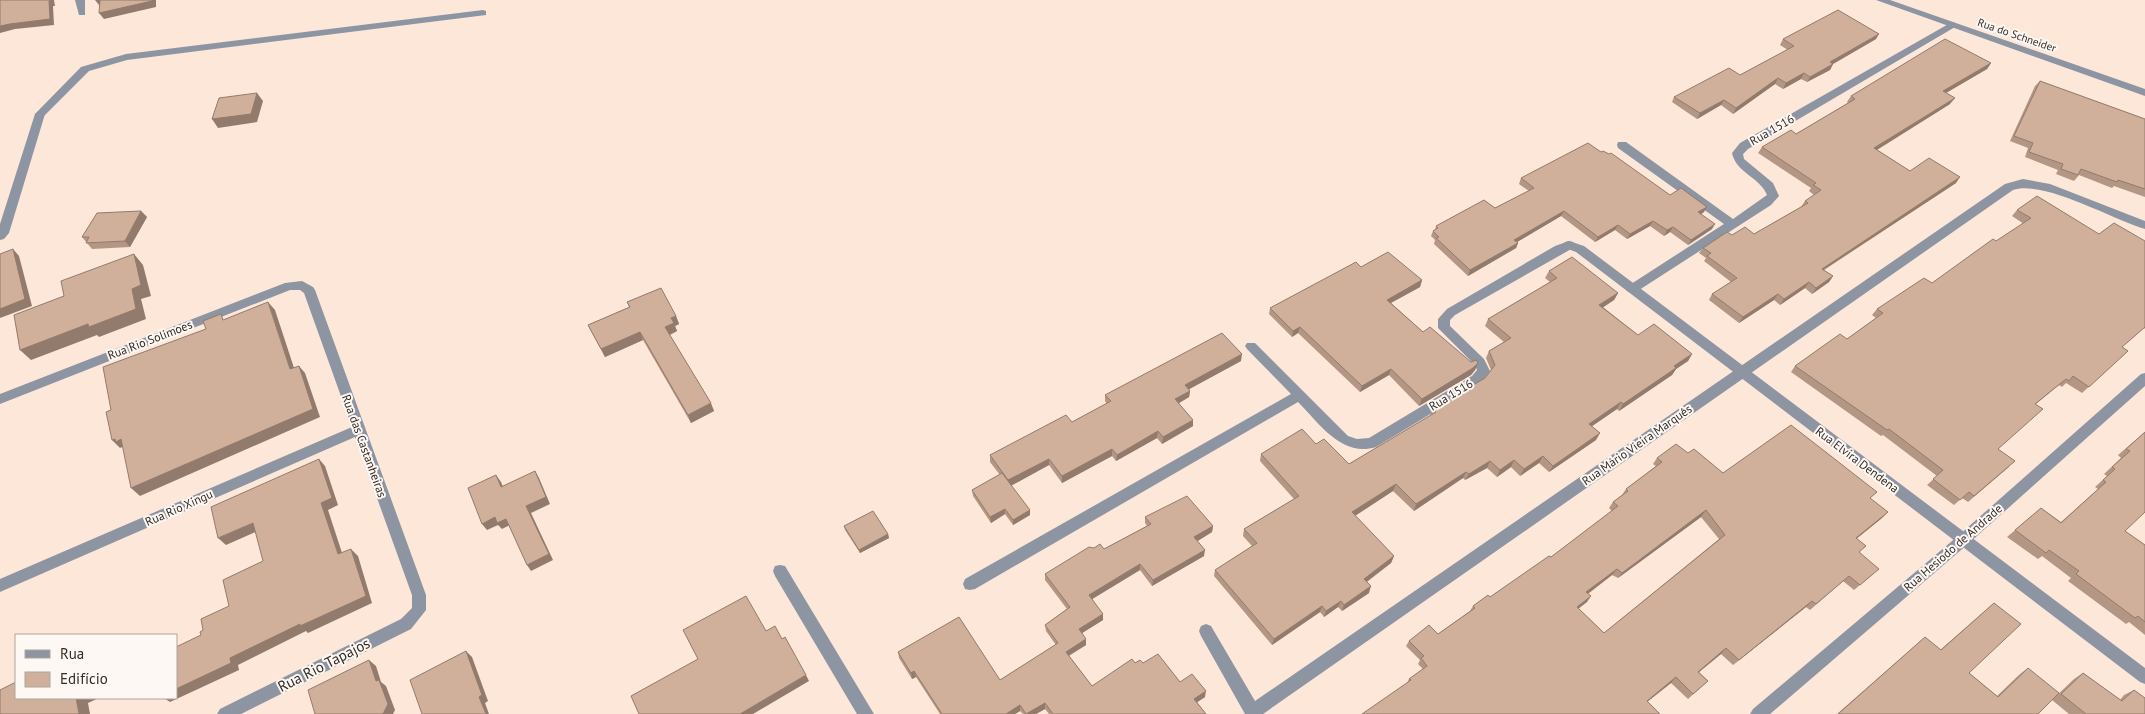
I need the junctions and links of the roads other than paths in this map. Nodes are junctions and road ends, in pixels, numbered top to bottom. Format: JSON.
{"nodes":[{"id":1,"x":80,"y":0,"type":"edge"},
{"id":2,"x":1881,"y":0,"type":"edge"},
{"id":3,"x":483,"y":13,"type":"dead end"},
{"id":4,"x":82,"y":14,"type":"dead end"},
{"id":5,"x":1952,"y":25,"type":"junction"},
{"id":6,"x":2145,"y":93,"type":"edge"},
{"id":7,"x":1622,"y":145,"type":"dead end"},
{"id":8,"x":1732,"y":224,"type":"junction"},
{"id":9,"x":2145,"y":225,"type":"edge"},
{"id":10,"x":0,"y":236,"type":"edge"},
{"id":11,"x":1569,"y":245,"type":"joint"},
{"id":12,"x":302,"y":285,"type":"joint"},
{"id":13,"x":1632,"y":289,"type":"junction"},
{"id":14,"x":1251,"y":346,"type":"dead end"},
{"id":15,"x":1742,"y":372,"type":"junction"},
{"id":16,"x":2145,"y":378,"type":"edge"},
{"id":17,"x":1300,"y":395,"type":"junction"},
{"id":18,"x":0,"y":399,"type":"edge"},
{"id":19,"x":358,"y":430,"type":"junction"},
{"id":20,"x":1962,"y":540,"type":"junction"},
{"id":21,"x":780,"y":571,"type":"dead end"},
{"id":22,"x":970,"y":584,"type":"dead end"},
{"id":23,"x":0,"y":586,"type":"edge"},
{"id":24,"x":419,"y":610,"type":"joint"},
{"id":25,"x":1206,"y":631,"type":"dead end"},
{"id":26,"x":2145,"y":677,"type":"edge"},
{"id":27,"x":1254,"y":713,"type":"edge"},
{"id":28,"x":225,"y":714,"type":"edge"},
{"id":29,"x":866,"y":714,"type":"edge"},
{"id":30,"x":1758,"y":714,"type":"edge"}],
"edges":[{"from":1,"to":4,"type":"street"},
{"from":2,"to":5,"type":"street","name":"Rua do Schneider"},
{"from":3,"to":10,"type":"street"},
{"from":5,"to":6,"type":"street","name":"Rua do Schneider"},
{"from":5,"to":8,"type":"street","name":"Rua 1516"},
{"from":7,"to":8,"type":"street"},
{"from":8,"to":13,"type":"street","name":"Rua 1516"},
{"from":9,"to":15,"type":"street","name":"Rua Mário Vieira Marquês"},
{"from":11,"to":13,"type":"street","name":"Rua Elvira Dendena"},
{"from":11,"to":17,"type":"street","name":"Rua 1516"},
{"from":12,"to":18,"type":"street","name":"Rua Rio Solimoes"},
{"from":12,"to":19,"type":"street","name":"Rua das Castanheiras"},
{"from":13,"to":15,"type":"street","name":"Rua Elvira Dendena"},
{"from":14,"to":17,"type":"street","name":"Rua 1516"},
{"from":15,"to":20,"type":"street","name":"Rua Elvira Dendena"},
{"from":15,"to":27,"type":"street","name":"Rua Mário Vieira Marquês"},
{"from":16,"to":20,"type":"street","name":"Rua Hesiodo de Andrade"},
{"from":17,"to":22,"type":"street"},
{"from":19,"to":23,"type":"street","name":"Rua Rio Xingu"},
{"from":19,"to":24,"type":"street","name":"Rua das Castanheiras"},
{"from":20,"to":26,"type":"street","name":"Rua Elvira Dendena"},
{"from":20,"to":30,"type":"street","name":"Rua Hesiodo de Andrade"},
{"from":21,"to":29,"type":"street"},
{"from":24,"to":28,"type":"street","name":"Rua Rio Tapajos"},
{"from":25,"to":27,"type":"street"}]}
